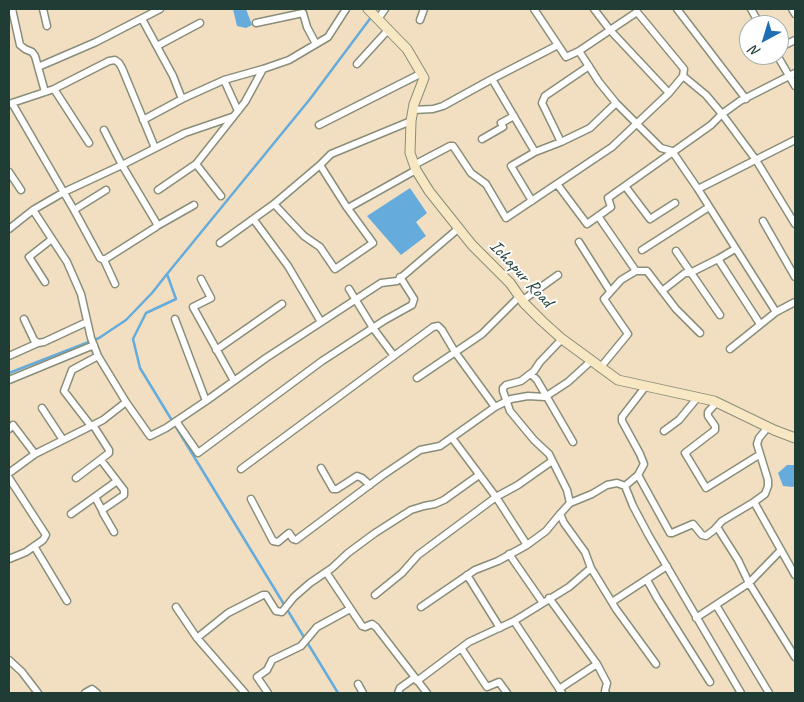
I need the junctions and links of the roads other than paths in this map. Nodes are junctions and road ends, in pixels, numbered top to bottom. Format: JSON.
{"nodes":[{"id":1,"x":12,"y":9,"type":"edge"},
{"id":2,"x":43,"y":9,"type":"edge"},
{"id":3,"x":160,"y":9,"type":"edge"},
{"id":4,"x":346,"y":9,"type":"edge"},
{"id":5,"x":385,"y":9,"type":"edge"},
{"id":6,"x":424,"y":9,"type":"edge"},
{"id":7,"x":534,"y":9,"type":"edge"},
{"id":8,"x":594,"y":9,"type":"edge"},
{"id":9,"x":677,"y":9,"type":"edge"},
{"id":10,"x":792,"y":9,"type":"edge"},
{"id":11,"x":372,"y":13,"type":"edge"},
{"id":12,"x":795,"y":14,"type":"edge"},
{"id":13,"x":142,"y":19,"type":"junction"},
{"id":14,"x":420,"y":20,"type":"dead end"},
{"id":15,"x":200,"y":23,"type":"dead end"},
{"id":16,"x":256,"y":23,"type":"dead end"},
{"id":17,"x":47,"y":26,"type":"dead end"},
{"id":18,"x":388,"y":30,"type":"junction"},
{"id":19,"x":610,"y":30,"type":"junction"},
{"id":20,"x":316,"y":44,"type":"junction"},
{"id":21,"x":558,"y":45,"type":"junction"},
{"id":22,"x":157,"y":46,"type":"junction"},
{"id":23,"x":579,"y":51,"type":"junction"},
{"id":24,"x":357,"y":64,"type":"dead end"},
{"id":25,"x":589,"y":66,"type":"junction"},
{"id":26,"x":38,"y":67,"type":"junction"},
{"id":27,"x":263,"y":69,"type":"junction"},
{"id":28,"x":422,"y":73,"type":"junction"},
{"id":29,"x":792,"y":75,"type":"edge"},
{"id":30,"x":683,"y":76,"type":"junction"},
{"id":31,"x":492,"y":79,"type":"junction"},
{"id":32,"x":224,"y":80,"type":"junction"},
{"id":33,"x":795,"y":86,"type":"edge"},
{"id":34,"x":54,"y":89,"type":"junction"},
{"id":35,"x":45,"y":92,"type":"junction"},
{"id":36,"x":669,"y":93,"type":"junction"},
{"id":37,"x":746,"y":98,"type":"junction"},
{"id":38,"x":182,"y":99,"type":"junction"},
{"id":39,"x":10,"y":103,"type":"edge"},
{"id":40,"x":616,"y":103,"type":"junction"},
{"id":41,"x":413,"y":110,"type":"junction"},
{"id":42,"x":238,"y":111,"type":"junction"},
{"id":43,"x":722,"y":114,"type":"junction"},
{"id":44,"x":514,"y":116,"type":"junction"},
{"id":45,"x":232,"y":117,"type":"junction"},
{"id":46,"x":143,"y":120,"type":"junction"},
{"id":47,"x":411,"y":121,"type":"junction"},
{"id":48,"x":637,"y":123,"type":"junction"},
{"id":49,"x":319,"y":124,"type":"dead end"},
{"id":50,"x":104,"y":130,"type":"dead end"},
{"id":51,"x":482,"y":139,"type":"dead end"},
{"id":52,"x":795,"y":140,"type":"edge"},
{"id":53,"x":561,"y":142,"type":"junction"},
{"id":54,"x":89,"y":143,"type":"dead end"},
{"id":55,"x":155,"y":148,"type":"junction"},
{"id":56,"x":672,"y":151,"type":"junction"},
{"id":57,"x":535,"y":152,"type":"junction"},
{"id":58,"x":756,"y":160,"type":"junction"},
{"id":59,"x":196,"y":164,"type":"junction"},
{"id":60,"x":122,"y":165,"type":"junction"},
{"id":61,"x":320,"y":165,"type":"junction"},
{"id":62,"x":415,"y":167,"type":"junction"},
{"id":63,"x":9,"y":172,"type":"edge"},
{"id":64,"x":557,"y":184,"type":"junction"},
{"id":65,"x":625,"y":186,"type":"junction"},
{"id":66,"x":698,"y":189,"type":"junction"},
{"id":67,"x":21,"y":190,"type":"dead end"},
{"id":68,"x":106,"y":190,"type":"dead end"},
{"id":69,"x":158,"y":190,"type":"dead end"},
{"id":70,"x":64,"y":192,"type":"junction"},
{"id":71,"x":221,"y":196,"type":"dead end"},
{"id":72,"x":532,"y":201,"type":"junction"},
{"id":73,"x":675,"y":203,"type":"dead end"},
{"id":74,"x":274,"y":204,"type":"junction"},
{"id":75,"x":194,"y":205,"type":"dead end"},
{"id":76,"x":710,"y":207,"type":"junction"},
{"id":77,"x":348,"y":208,"type":"junction"},
{"id":78,"x":32,"y":210,"type":"junction"},
{"id":79,"x":74,"y":210,"type":"junction"},
{"id":80,"x":598,"y":216,"type":"junction"},
{"id":81,"x":254,"y":220,"type":"junction"},
{"id":82,"x":763,"y":221,"type":"dead end"},
{"id":83,"x":795,"y":224,"type":"edge"},
{"id":84,"x":157,"y":226,"type":"junction"},
{"id":85,"x":458,"y":228,"type":"junction"},
{"id":86,"x":9,"y":229,"type":"edge"},
{"id":87,"x":52,"y":239,"type":"junction"},
{"id":88,"x":579,"y":242,"type":"dead end"},
{"id":89,"x":220,"y":243,"type":"dead end"},
{"id":90,"x":735,"y":249,"type":"junction"},
{"id":91,"x":642,"y":250,"type":"dead end"},
{"id":92,"x":676,"y":251,"type":"dead end"},
{"id":93,"x":718,"y":259,"type":"junction"},
{"id":94,"x":104,"y":260,"type":"junction"},
{"id":95,"x":636,"y":271,"type":"junction"},
{"id":96,"x":690,"y":273,"type":"junction"},
{"id":97,"x":558,"y":275,"type":"dead end"},
{"id":98,"x":400,"y":277,"type":"junction"},
{"id":99,"x":795,"y":277,"type":"edge"},
{"id":100,"x":201,"y":278,"type":"dead end"},
{"id":101,"x":45,"y":282,"type":"dead end"},
{"id":102,"x":115,"y":284,"type":"dead end"},
{"id":103,"x":349,"y":289,"type":"dead end"},
{"id":104,"x":610,"y":291,"type":"junction"},
{"id":105,"x":662,"y":291,"type":"junction"},
{"id":106,"x":522,"y":298,"type":"junction"},
{"id":107,"x":356,"y":299,"type":"junction"},
{"id":108,"x":795,"y":302,"type":"edge"},
{"id":109,"x":282,"y":304,"type":"dead end"},
{"id":110,"x":776,"y":312,"type":"junction"},
{"id":111,"x":720,"y":315,"type":"dead end"},
{"id":112,"x":24,"y":319,"type":"dead end"},
{"id":113,"x":175,"y":319,"type":"dead end"},
{"id":114,"x":87,"y":322,"type":"junction"},
{"id":115,"x":321,"y":322,"type":"junction"},
{"id":116,"x":760,"y":324,"type":"junction"},
{"id":117,"x":373,"y":328,"type":"junction"},
{"id":118,"x":700,"y":333,"type":"dead end"},
{"id":119,"x":562,"y":339,"type":"junction"},
{"id":120,"x":93,"y":342,"type":"junction"},
{"id":121,"x":38,"y":343,"type":"junction"},
{"id":122,"x":730,"y":348,"type":"dead end"},
{"id":123,"x":216,"y":350,"type":"junction"},
{"id":124,"x":455,"y":352,"type":"junction"},
{"id":125,"x":9,"y":356,"type":"edge"},
{"id":126,"x":98,"y":356,"type":"junction"},
{"id":127,"x":394,"y":356,"type":"junction"},
{"id":128,"x":591,"y":360,"type":"junction"},
{"id":129,"x":600,"y":368,"type":"junction"},
{"id":130,"x":531,"y":374,"type":"junction"},
{"id":131,"x":416,"y":378,"type":"dead end"},
{"id":132,"x":9,"y":380,"type":"edge"},
{"id":133,"x":234,"y":381,"type":"junction"},
{"id":134,"x":646,"y":386,"type":"junction"},
{"id":135,"x":545,"y":397,"type":"junction"},
{"id":136,"x":698,"y":398,"type":"junction"},
{"id":137,"x":206,"y":401,"type":"junction"},
{"id":138,"x":506,"y":401,"type":"junction"},
{"id":139,"x":126,"y":402,"type":"junction"},
{"id":140,"x":717,"y":402,"type":"junction"},
{"id":141,"x":495,"y":407,"type":"junction"},
{"id":142,"x":42,"y":408,"type":"dead end"},
{"id":143,"x":174,"y":422,"type":"junction"},
{"id":144,"x":92,"y":425,"type":"junction"},
{"id":145,"x":768,"y":427,"type":"junction"},
{"id":146,"x":9,"y":428,"type":"edge"},
{"id":147,"x":664,"y":431,"type":"dead end"},
{"id":148,"x":452,"y":438,"type":"junction"},
{"id":149,"x":795,"y":438,"type":"edge"},
{"id":150,"x":63,"y":440,"type":"junction"},
{"id":151,"x":573,"y":442,"type":"dead end"},
{"id":152,"x":35,"y":454,"type":"junction"},
{"id":153,"x":759,"y":455,"type":"junction"},
{"id":154,"x":101,"y":460,"type":"junction"},
{"id":155,"x":552,"y":461,"type":"junction"},
{"id":156,"x":321,"y":468,"type":"dead end"},
{"id":157,"x":241,"y":469,"type":"dead end"},
{"id":158,"x":9,"y":473,"type":"edge"},
{"id":159,"x":479,"y":476,"type":"junction"},
{"id":160,"x":638,"y":476,"type":"junction"},
{"id":161,"x":9,"y":478,"type":"edge"},
{"id":162,"x":76,"y":478,"type":"dead end"},
{"id":163,"x":117,"y":480,"type":"junction"},
{"id":164,"x":370,"y":486,"type":"junction"},
{"id":165,"x":625,"y":486,"type":"junction"},
{"id":166,"x":95,"y":497,"type":"junction"},
{"id":167,"x":496,"y":497,"type":"junction"},
{"id":168,"x":250,"y":499,"type":"dead end"},
{"id":169,"x":754,"y":502,"type":"junction"},
{"id":170,"x":570,"y":503,"type":"junction"},
{"id":171,"x":102,"y":510,"type":"junction"},
{"id":172,"x":71,"y":514,"type":"dead end"},
{"id":173,"x":560,"y":514,"type":"junction"},
{"id":174,"x":717,"y":526,"type":"junction"},
{"id":175,"x":114,"y":532,"type":"dead end"},
{"id":176,"x":526,"y":545,"type":"junction"},
{"id":177,"x":34,"y":546,"type":"junction"},
{"id":178,"x":781,"y":550,"type":"junction"},
{"id":179,"x":509,"y":554,"type":"junction"},
{"id":180,"x":9,"y":559,"type":"edge"},
{"id":181,"x":667,"y":566,"type":"junction"},
{"id":182,"x":591,"y":568,"type":"junction"},
{"id":183,"x":326,"y":572,"type":"junction"},
{"id":184,"x":795,"y":574,"type":"edge"},
{"id":185,"x":467,"y":576,"type":"junction"},
{"id":186,"x":647,"y":580,"type":"junction"},
{"id":187,"x":749,"y":583,"type":"junction"},
{"id":188,"x":375,"y":595,"type":"dead end"},
{"id":189,"x":550,"y":598,"type":"junction"},
{"id":190,"x":67,"y":601,"type":"dead end"},
{"id":191,"x":612,"y":602,"type":"junction"},
{"id":192,"x":542,"y":603,"type":"junction"},
{"id":193,"x":716,"y":605,"type":"junction"},
{"id":194,"x":176,"y":607,"type":"dead end"},
{"id":195,"x":421,"y":607,"type":"dead end"},
{"id":196,"x":350,"y":609,"type":"junction"},
{"id":197,"x":696,"y":618,"type":"junction"},
{"id":198,"x":514,"y":621,"type":"junction"},
{"id":199,"x":500,"y":628,"type":"junction"},
{"id":200,"x":197,"y":638,"type":"junction"},
{"id":201,"x":461,"y":648,"type":"junction"},
{"id":202,"x":795,"y":657,"type":"edge"},
{"id":203,"x":9,"y":660,"type":"edge"},
{"id":204,"x":597,"y":664,"type":"junction"},
{"id":205,"x":656,"y":664,"type":"dead end"},
{"id":206,"x":416,"y":680,"type":"junction"},
{"id":207,"x":710,"y":682,"type":"dead end"},
{"id":208,"x":358,"y":684,"type":"dead end"},
{"id":209,"x":561,"y":691,"type":"edge"},
{"id":210,"x":39,"y":693,"type":"edge"},
{"id":211,"x":85,"y":693,"type":"edge"},
{"id":212,"x":97,"y":693,"type":"edge"},
{"id":213,"x":245,"y":693,"type":"edge"},
{"id":214,"x":268,"y":693,"type":"edge"},
{"id":215,"x":363,"y":693,"type":"edge"},
{"id":216,"x":398,"y":693,"type":"edge"},
{"id":217,"x":427,"y":693,"type":"edge"},
{"id":218,"x":507,"y":693,"type":"edge"},
{"id":219,"x":606,"y":693,"type":"edge"},
{"id":220,"x":741,"y":693,"type":"edge"},
{"id":221,"x":769,"y":693,"type":"edge"}],
"edges":[{"from":1,"to":26,"type":"street"},
{"from":2,"to":17,"type":"street"},
{"from":3,"to":13,"type":"street"},
{"from":4,"to":20,"type":"street"},
{"from":5,"to":11,"type":"street"},
{"from":6,"to":14,"type":"street"},
{"from":7,"to":21,"type":"street"},
{"from":8,"to":19,"type":"street"},
{"from":9,"to":37,"type":"street"},
{"from":10,"to":12,"type":"street"},
{"from":11,"to":18,"type":"street"},
{"from":13,"to":22,"type":"street"},
{"from":13,"to":26,"type":"street"},
{"from":15,"to":22,"type":"street"},
{"from":16,"to":20,"type":"street"},
{"from":18,"to":24,"type":"street"},
{"from":18,"to":28,"type":"street"},
{"from":19,"to":23,"type":"street"},
{"from":19,"to":30,"type":"street"},
{"from":19,"to":36,"type":"street"},
{"from":20,"to":27,"type":"street"},
{"from":21,"to":23,"type":"street"},
{"from":21,"to":31,"type":"street"},
{"from":22,"to":38,"type":"street"},
{"from":23,"to":25,"type":"street"},
{"from":25,"to":40,"type":"street"},
{"from":25,"to":53,"type":"street"},
{"from":26,"to":35,"type":"street"},
{"from":27,"to":32,"type":"street"},
{"from":27,"to":42,"type":"street"},
{"from":28,"to":41,"type":"street","name":"Ichapur Road"},
{"from":28,"to":49,"type":"street"},
{"from":29,"to":33,"type":"street"},
{"from":29,"to":37,"type":"street"},
{"from":30,"to":36,"type":"street"},
{"from":30,"to":43,"type":"street"},
{"from":31,"to":41,"type":"street"},
{"from":31,"to":44,"type":"street"},
{"from":32,"to":38,"type":"street"},
{"from":32,"to":42,"type":"street"},
{"from":34,"to":35,"type":"street"},
{"from":34,"to":46,"type":"street"},
{"from":34,"to":54,"type":"street"},
{"from":35,"to":39,"type":"street"},
{"from":36,"to":48,"type":"street"},
{"from":37,"to":43,"type":"street"},
{"from":38,"to":46,"type":"street"},
{"from":39,"to":70,"type":"street"},
{"from":40,"to":48,"type":"street"},
{"from":40,"to":53,"type":"street"},
{"from":41,"to":47,"type":"street","name":"Ichapur Road"},
{"from":42,"to":45,"type":"street"},
{"from":43,"to":56,"type":"street"},
{"from":43,"to":58,"type":"street"},
{"from":44,"to":51,"type":"street"},
{"from":44,"to":57,"type":"street"},
{"from":45,"to":55,"type":"street"},
{"from":45,"to":59,"type":"street"},
{"from":46,"to":55,"type":"street"},
{"from":47,"to":61,"type":"street"},
{"from":47,"to":62,"type":"street","name":"Ichapur Road"},
{"from":48,"to":56,"type":"street"},
{"from":48,"to":64,"type":"street"},
{"from":50,"to":60,"type":"street"},
{"from":52,"to":58,"type":"street"},
{"from":53,"to":57,"type":"street"},
{"from":55,"to":60,"type":"street"},
{"from":56,"to":65,"type":"street"},
{"from":56,"to":66,"type":"street"},
{"from":57,"to":72,"type":"street"},
{"from":58,"to":66,"type":"street"},
{"from":58,"to":83,"type":"street"},
{"from":59,"to":69,"type":"street"},
{"from":59,"to":71,"type":"street"},
{"from":60,"to":70,"type":"street"},
{"from":60,"to":84,"type":"street"},
{"from":61,"to":74,"type":"street"},
{"from":61,"to":77,"type":"street"},
{"from":62,"to":72,"type":"street"},
{"from":62,"to":77,"type":"street"},
{"from":62,"to":85,"type":"street","name":"Ichapur Road"},
{"from":63,"to":67,"type":"street"},
{"from":64,"to":72,"type":"street"},
{"from":64,"to":80,"type":"street"},
{"from":65,"to":73,"type":"street"},
{"from":65,"to":80,"type":"street"},
{"from":66,"to":76,"type":"street"},
{"from":68,"to":79,"type":"street"},
{"from":70,"to":78,"type":"street"},
{"from":70,"to":79,"type":"street"},
{"from":74,"to":77,"type":"street"},
{"from":74,"to":81,"type":"street"},
{"from":75,"to":84,"type":"street"},
{"from":76,"to":90,"type":"street"},
{"from":76,"to":91,"type":"street"},
{"from":78,"to":86,"type":"street"},
{"from":78,"to":87,"type":"street"},
{"from":79,"to":94,"type":"street"},
{"from":80,"to":95,"type":"street"},
{"from":81,"to":89,"type":"street"},
{"from":81,"to":115,"type":"street"},
{"from":82,"to":99,"type":"street"},
{"from":84,"to":94,"type":"street"},
{"from":85,"to":98,"type":"street"},
{"from":85,"to":106,"type":"street","name":"Ichapur Road"},
{"from":87,"to":101,"type":"street"},
{"from":87,"to":114,"type":"street"},
{"from":88,"to":104,"type":"street"},
{"from":90,"to":93,"type":"street"},
{"from":90,"to":110,"type":"street"},
{"from":92,"to":96,"type":"street"},
{"from":93,"to":96,"type":"street"},
{"from":93,"to":116,"type":"street"},
{"from":94,"to":102,"type":"street"},
{"from":95,"to":104,"type":"street"},
{"from":95,"to":105,"type":"street"},
{"from":96,"to":105,"type":"street"},
{"from":96,"to":111,"type":"street"},
{"from":97,"to":106,"type":"street"},
{"from":98,"to":107,"type":"street"},
{"from":98,"to":117,"type":"street"},
{"from":100,"to":123,"type":"street"},
{"from":103,"to":107,"type":"street"},
{"from":104,"to":129,"type":"street"},
{"from":105,"to":118,"type":"street"},
{"from":106,"to":119,"type":"street","name":"Ichapur Road"},
{"from":106,"to":124,"type":"street"},
{"from":107,"to":115,"type":"street"},
{"from":107,"to":117,"type":"street"},
{"from":108,"to":110,"type":"street"},
{"from":109,"to":123,"type":"street"},
{"from":110,"to":116,"type":"street"},
{"from":112,"to":121,"type":"street"},
{"from":113,"to":137,"type":"street"},
{"from":114,"to":120,"type":"street"},
{"from":114,"to":121,"type":"street"},
{"from":115,"to":133,"type":"street"},
{"from":116,"to":122,"type":"street"},
{"from":117,"to":127,"type":"street"},
{"from":117,"to":143,"type":"street"},
{"from":119,"to":128,"type":"street","name":"Ichapur Road"},
{"from":119,"to":130,"type":"street"},
{"from":120,"to":126,"type":"street"},
{"from":120,"to":132,"type":"street"},
{"from":121,"to":125,"type":"street"},
{"from":123,"to":133,"type":"street"},
{"from":124,"to":127,"type":"street"},
{"from":124,"to":131,"type":"street"},
{"from":124,"to":141,"type":"street"},
{"from":126,"to":139,"type":"street"},
{"from":126,"to":144,"type":"street"},
{"from":127,"to":157,"type":"street"},
{"from":128,"to":129,"type":"street","name":"Ichapur Road"},
{"from":128,"to":135,"type":"street"},
{"from":129,"to":134,"type":"street","name":"Ichapur Road"},
{"from":130,"to":135,"type":"street"},
{"from":130,"to":138,"type":"street"},
{"from":133,"to":137,"type":"street"},
{"from":134,"to":136,"type":"street","name":"Ichapur Road"},
{"from":134,"to":160,"type":"street"},
{"from":135,"to":138,"type":"street"},
{"from":135,"to":151,"type":"street"},
{"from":136,"to":140,"type":"street","name":"Ichapur Road"},
{"from":136,"to":147,"type":"street"},
{"from":137,"to":143,"type":"street"},
{"from":138,"to":141,"type":"street"},
{"from":138,"to":155,"type":"street"},
{"from":139,"to":143,"type":"street"},
{"from":139,"to":144,"type":"street"},
{"from":140,"to":145,"type":"street","name":"Ichapur Road"},
{"from":140,"to":153,"type":"street"},
{"from":141,"to":148,"type":"street"},
{"from":142,"to":150,"type":"street"},
{"from":144,"to":150,"type":"street"},
{"from":144,"to":154,"type":"street"},
{"from":145,"to":149,"type":"street","name":"Ichapur Road"},
{"from":145,"to":153,"type":"street"},
{"from":146,"to":152,"type":"street"},
{"from":148,"to":159,"type":"street"},
{"from":148,"to":164,"type":"street"},
{"from":150,"to":152,"type":"street"},
{"from":152,"to":158,"type":"street"},
{"from":153,"to":169,"type":"street"},
{"from":154,"to":162,"type":"street"},
{"from":154,"to":163,"type":"street"},
{"from":155,"to":167,"type":"street"},
{"from":155,"to":170,"type":"street"},
{"from":156,"to":164,"type":"street"},
{"from":159,"to":167,"type":"street"},
{"from":159,"to":183,"type":"street"},
{"from":160,"to":165,"type":"street"},
{"from":160,"to":174,"type":"street"},
{"from":161,"to":177,"type":"street"},
{"from":163,"to":166,"type":"street"},
{"from":163,"to":171,"type":"street"},
{"from":164,"to":168,"type":"street"},
{"from":165,"to":170,"type":"street"},
{"from":165,"to":181,"type":"street"},
{"from":166,"to":171,"type":"street"},
{"from":166,"to":172,"type":"street"},
{"from":167,"to":176,"type":"street"},
{"from":167,"to":188,"type":"street"},
{"from":169,"to":174,"type":"street"},
{"from":169,"to":178,"type":"street"},
{"from":170,"to":173,"type":"street"},
{"from":171,"to":175,"type":"street"},
{"from":173,"to":176,"type":"street"},
{"from":173,"to":182,"type":"street"},
{"from":174,"to":187,"type":"street"},
{"from":176,"to":179,"type":"street"},
{"from":177,"to":180,"type":"street"},
{"from":177,"to":190,"type":"street"},
{"from":178,"to":184,"type":"street"},
{"from":178,"to":187,"type":"street"},
{"from":179,"to":185,"type":"street"},
{"from":179,"to":192,"type":"street"},
{"from":181,"to":186,"type":"street"},
{"from":181,"to":197,"type":"street"},
{"from":182,"to":189,"type":"street"},
{"from":182,"to":191,"type":"street"},
{"from":183,"to":196,"type":"street"},
{"from":183,"to":200,"type":"street"},
{"from":185,"to":195,"type":"street"},
{"from":185,"to":199,"type":"street"},
{"from":186,"to":191,"type":"street"},
{"from":186,"to":207,"type":"street"},
{"from":187,"to":193,"type":"street"},
{"from":187,"to":202,"type":"street"},
{"from":189,"to":192,"type":"street"},
{"from":189,"to":204,"type":"street"},
{"from":191,"to":205,"type":"street"},
{"from":192,"to":198,"type":"street"},
{"from":193,"to":197,"type":"street"},
{"from":193,"to":221,"type":"street"},
{"from":194,"to":200,"type":"street"},
{"from":196,"to":206,"type":"street"},
{"from":196,"to":214,"type":"street"},
{"from":197,"to":220,"type":"street"},
{"from":198,"to":199,"type":"street"},
{"from":198,"to":209,"type":"street"},
{"from":199,"to":201,"type":"street"},
{"from":200,"to":213,"type":"street"},
{"from":201,"to":206,"type":"street"},
{"from":201,"to":218,"type":"street"},
{"from":203,"to":210,"type":"street"},
{"from":204,"to":209,"type":"street"},
{"from":204,"to":219,"type":"street"},
{"from":206,"to":216,"type":"street"},
{"from":206,"to":217,"type":"street"},
{"from":208,"to":215,"type":"street"},
{"from":211,"to":212,"type":"street"}]}
